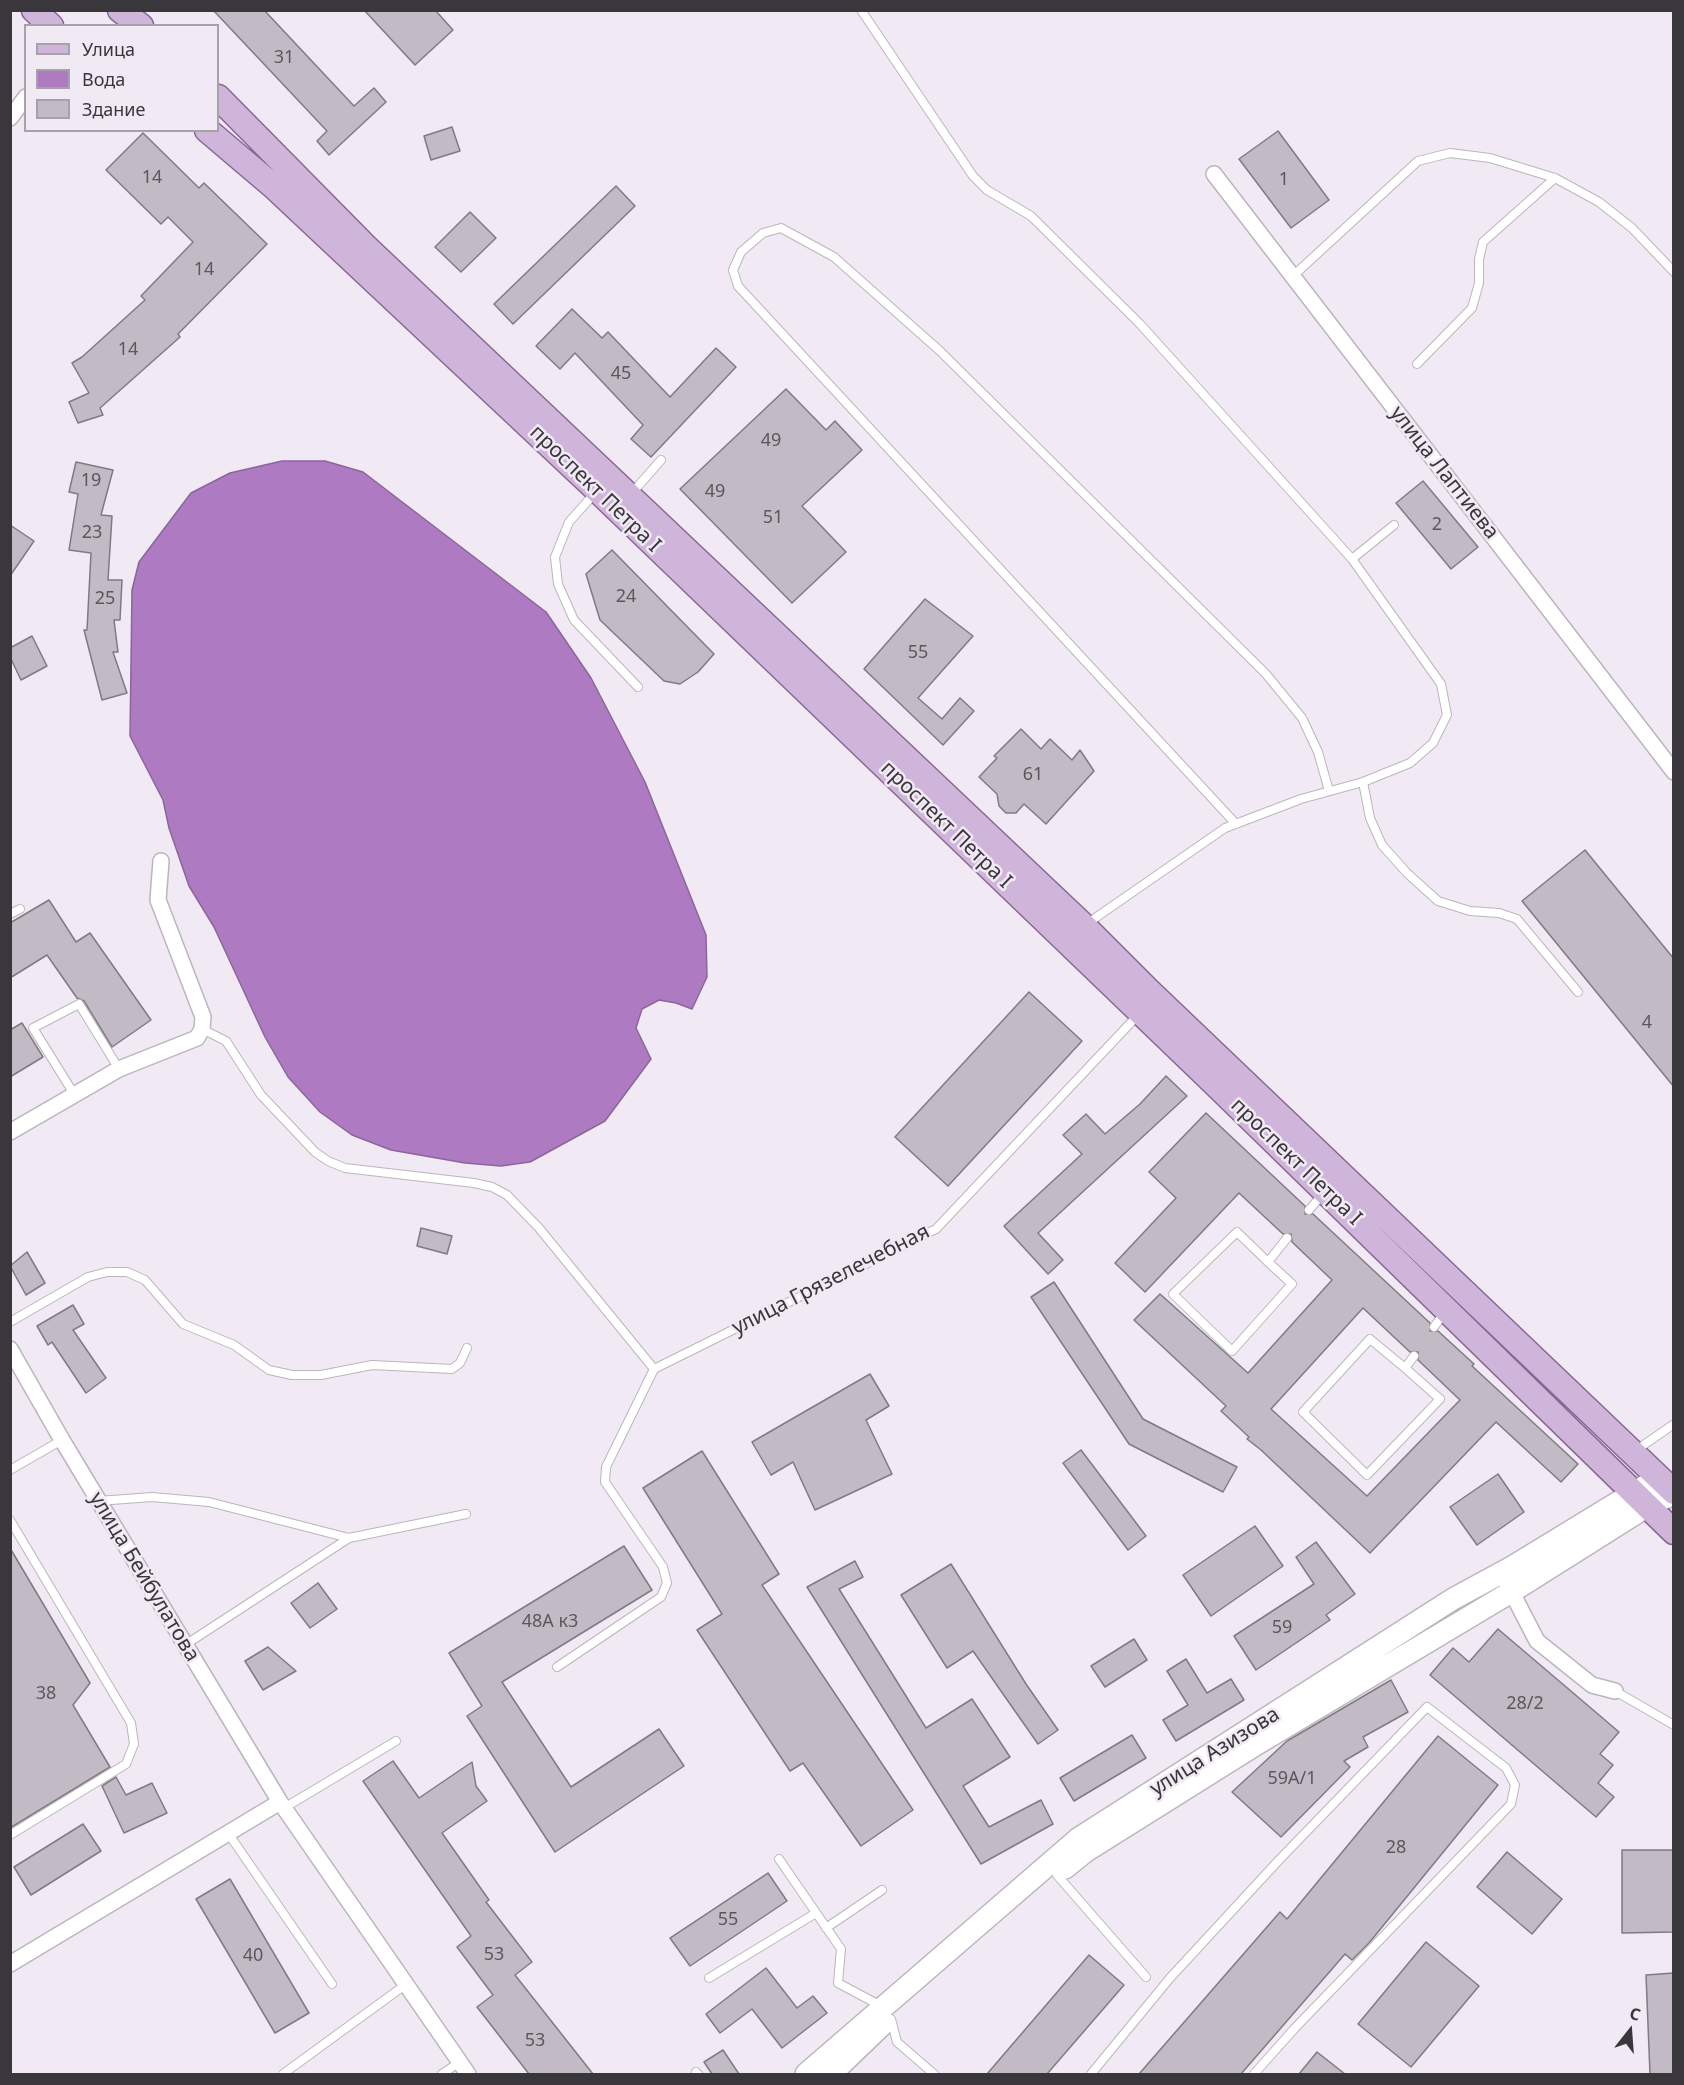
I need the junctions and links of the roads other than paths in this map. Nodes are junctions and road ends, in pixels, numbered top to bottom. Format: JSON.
{"nodes":[{"id":1,"x":34,"y":10,"type":"edge"},
{"id":2,"x":861,"y":10,"type":"edge"},
{"id":3,"x":49,"y":24,"type":"edge"},
{"id":4,"x":222,"y":99,"type":"edge"},
{"id":5,"x":24,"y":100,"type":"edge"},
{"id":6,"x":10,"y":118,"type":"edge"},
{"id":7,"x":209,"y":132,"type":"edge"},
{"id":8,"x":1214,"y":174,"type":"dead end"},
{"id":9,"x":1555,"y":178,"type":"junction"},
{"id":10,"x":1674,"y":272,"type":"edge"},
{"id":11,"x":1293,"y":276,"type":"junction"},
{"id":12,"x":1417,"y":364,"type":"dead end"},
{"id":13,"x":661,"y":460,"type":"dead end"},
{"id":14,"x":597,"y":490,"type":"junction"},
{"id":15,"x":629,"y":496,"type":"junction"},
{"id":16,"x":1394,"y":525,"type":"dead end"},
{"id":17,"x":1352,"y":559,"type":"junction"},
{"id":18,"x":638,"y":687,"type":"dead end"},
{"id":19,"x":1674,"y":772,"type":"edge"},
{"id":20,"x":1363,"y":782,"type":"junction"},
{"id":21,"x":1329,"y":791,"type":"junction"},
{"id":22,"x":1236,"y":824,"type":"junction"},
{"id":23,"x":161,"y":861,"type":"dead end"},
{"id":24,"x":20,"y":909,"type":"dead end"},
{"id":25,"x":10,"y":914,"type":"edge"},
{"id":26,"x":1084,"y":926,"type":"junction"},
{"id":27,"x":1578,"y":992,"type":"dead end"},
{"id":28,"x":1140,"y":1013,"type":"junction"},
{"id":29,"x":202,"y":1029,"type":"junction"},
{"id":30,"x":119,"y":1069,"type":"junction"},
{"id":31,"x":74,"y":1094,"type":"junction"},
{"id":32,"x":10,"y":1132,"type":"edge"},
{"id":33,"x":1325,"y":1191,"type":"junction"},
{"id":34,"x":1309,"y":1210,"type":"dead end"},
{"id":35,"x":1287,"y":1238,"type":"dead end"},
{"id":36,"x":1268,"y":1262,"type":"junction"},
{"id":37,"x":10,"y":1322,"type":"edge"},
{"id":38,"x":467,"y":1348,"type":"dead end"},
{"id":39,"x":10,"y":1349,"type":"edge"},
{"id":40,"x":1414,"y":1356,"type":"dead end"},
{"id":41,"x":1405,"y":1368,"type":"junction"},
{"id":42,"x":654,"y":1369,"type":"junction"},
{"id":43,"x":1674,"y":1424,"type":"edge"},
{"id":44,"x":62,"y":1440,"type":"junction"},
{"id":45,"x":1631,"y":1453,"type":"junction"},
{"id":46,"x":10,"y":1470,"type":"edge"},
{"id":47,"x":1668,"y":1488,"type":"edge"},
{"id":48,"x":1642,"y":1499,"type":"junction"},
{"id":49,"x":98,"y":1501,"type":"junction"},
{"id":50,"x":466,"y":1514,"type":"dead end"},
{"id":51,"x":10,"y":1520,"type":"edge"},
{"id":52,"x":1674,"y":1532,"type":"edge"},
{"id":53,"x":350,"y":1538,"type":"junction"},
{"id":54,"x":1502,"y":1573,"type":"junction"},
{"id":55,"x":1512,"y":1592,"type":"junction"},
{"id":56,"x":185,"y":1645,"type":"junction"},
{"id":57,"x":557,"y":1667,"type":"dead end"},
{"id":58,"x":1615,"y":1691,"type":"joint"},
{"id":59,"x":1674,"y":1725,"type":"edge"},
{"id":60,"x":396,"y":1741,"type":"dead end"},
{"id":61,"x":282,"y":1805,"type":"junction"},
{"id":62,"x":228,"y":1833,"type":"junction"},
{"id":63,"x":10,"y":1835,"type":"edge"},
{"id":64,"x":779,"y":1859,"type":"dead end"},
{"id":65,"x":1058,"y":1875,"type":"junction"},
{"id":66,"x":882,"y":1890,"type":"dead end"},
{"id":67,"x":816,"y":1913,"type":"junction"},
{"id":68,"x":826,"y":1929,"type":"junction"},
{"id":69,"x":10,"y":1964,"type":"edge"},
{"id":70,"x":1146,"y":1977,"type":"dead end"},
{"id":71,"x":709,"y":1978,"type":"dead end"},
{"id":72,"x":332,"y":1984,"type":"dead end"},
{"id":73,"x":405,"y":1985,"type":"junction"},
{"id":74,"x":887,"y":2012,"type":"junction"},
{"id":75,"x":464,"y":2068,"type":"edge"},
{"id":76,"x":283,"y":2074,"type":"edge"},
{"id":77,"x":442,"y":2074,"type":"edge"},
{"id":78,"x":806,"y":2074,"type":"edge"},
{"id":79,"x":831,"y":2074,"type":"edge"},
{"id":80,"x":934,"y":2074,"type":"edge"},
{"id":81,"x":1091,"y":2074,"type":"edge"},
{"id":82,"x":1254,"y":2074,"type":"edge"}],
"edges":[{"from":1,"to":3,"type":"main road"},
{"from":2,"to":17,"type":"lane"},
{"from":4,"to":15,"type":"main road","name":"проспект Петра I"},
{"from":5,"to":6,"type":"street"},
{"from":7,"to":14,"type":"main road","name":"проспект Петра I"},
{"from":8,"to":11,"type":"street","name":"улица Лаптиева"},
{"from":9,"to":10,"type":"lane"},
{"from":9,"to":11,"type":"lane"},
{"from":9,"to":12,"type":"lane"},
{"from":11,"to":19,"type":"street","name":"улица Лаптиева"},
{"from":13,"to":15,"type":"lane"},
{"from":14,"to":18,"type":"lane"},
{"from":14,"to":28,"type":"main road","name":"проспект Петра I"},
{"from":15,"to":26,"type":"main road","name":"проспект Петра I"},
{"from":16,"to":17,"type":"lane"},
{"from":17,"to":20,"type":"lane"},
{"from":20,"to":21,"type":"lane"},
{"from":20,"to":27,"type":"lane"},
{"from":21,"to":22,"type":"lane"},
{"from":21,"to":22,"type":"lane"},
{"from":22,"to":26,"type":"lane"},
{"from":23,"to":29,"type":"street"},
{"from":24,"to":25,"type":"lane"},
{"from":26,"to":45,"type":"main road","name":"проспект Петра I"},
{"from":28,"to":33,"type":"main road","name":"проспект Петра I"},
{"from":28,"to":42,"type":"lane","name":"улица Грязелечебная"},
{"from":29,"to":30,"type":"street"},
{"from":29,"to":42,"type":"lane"},
{"from":30,"to":31,"type":"street"},
{"from":30,"to":31,"type":"lane"},
{"from":31,"to":32,"type":"street"},
{"from":33,"to":34,"type":"lane"},
{"from":33,"to":48,"type":"main road","name":"проспект Петра I"},
{"from":35,"to":36,"type":"lane"},
{"from":36,"to":36,"type":"lane"},
{"from":37,"to":38,"type":"lane"},
{"from":39,"to":44,"type":"street","name":"улица Бейбулатова"},
{"from":40,"to":41,"type":"lane"},
{"from":41,"to":41,"type":"lane"},
{"from":42,"to":57,"type":"lane"},
{"from":43,"to":45,"type":"lane"},
{"from":44,"to":46,"type":"lane"},
{"from":44,"to":49,"type":"street","name":"улица Бейбулатова"},
{"from":45,"to":47,"type":"main road","name":"проспект Петра I"},
{"from":47,"to":48,"type":"main road","name":"улица Азизова"},
{"from":48,"to":52,"type":"main road","name":"проспект Петра I"},
{"from":48,"to":54,"type":"main road","name":"улица Азизова"},
{"from":48,"to":55,"type":"main road","name":"улица Азизова"},
{"from":49,"to":53,"type":"lane"},
{"from":49,"to":56,"type":"street","name":"улица Бейбулатова"},
{"from":50,"to":53,"type":"lane"},
{"from":51,"to":63,"type":"lane"},
{"from":53,"to":56,"type":"lane"},
{"from":54,"to":55,"type":"street"},
{"from":54,"to":74,"type":"main road","name":"улица Азизова"},
{"from":55,"to":58,"type":"street"},
{"from":55,"to":65,"type":"main road","name":"улица Азизова"},
{"from":56,"to":61,"type":"street","name":"улица Бейбулатова"},
{"from":58,"to":59,"type":"lane"},
{"from":60,"to":61,"type":"lane"},
{"from":61,"to":62,"type":"street"},
{"from":61,"to":73,"type":"street","name":"улица Бейбулатова"},
{"from":62,"to":69,"type":"street"},
{"from":62,"to":72,"type":"lane"},
{"from":64,"to":67,"type":"lane"},
{"from":65,"to":70,"type":"lane"},
{"from":65,"to":74,"type":"main road","name":"улица Азизова"},
{"from":66,"to":68,"type":"lane"},
{"from":67,"to":68,"type":"lane"},
{"from":67,"to":71,"type":"lane"},
{"from":68,"to":74,"type":"lane"},
{"from":73,"to":75,"type":"street","name":"улица Бейбулатова"},
{"from":73,"to":76,"type":"lane"},
{"from":74,"to":78,"type":"main road","name":"улица Азизова"},
{"from":74,"to":79,"type":"main road","name":"улица Азизова"},
{"from":74,"to":80,"type":"lane"},
{"from":75,"to":77,"type":"lane"},
{"from":81,"to":82,"type":"lane"}]}
